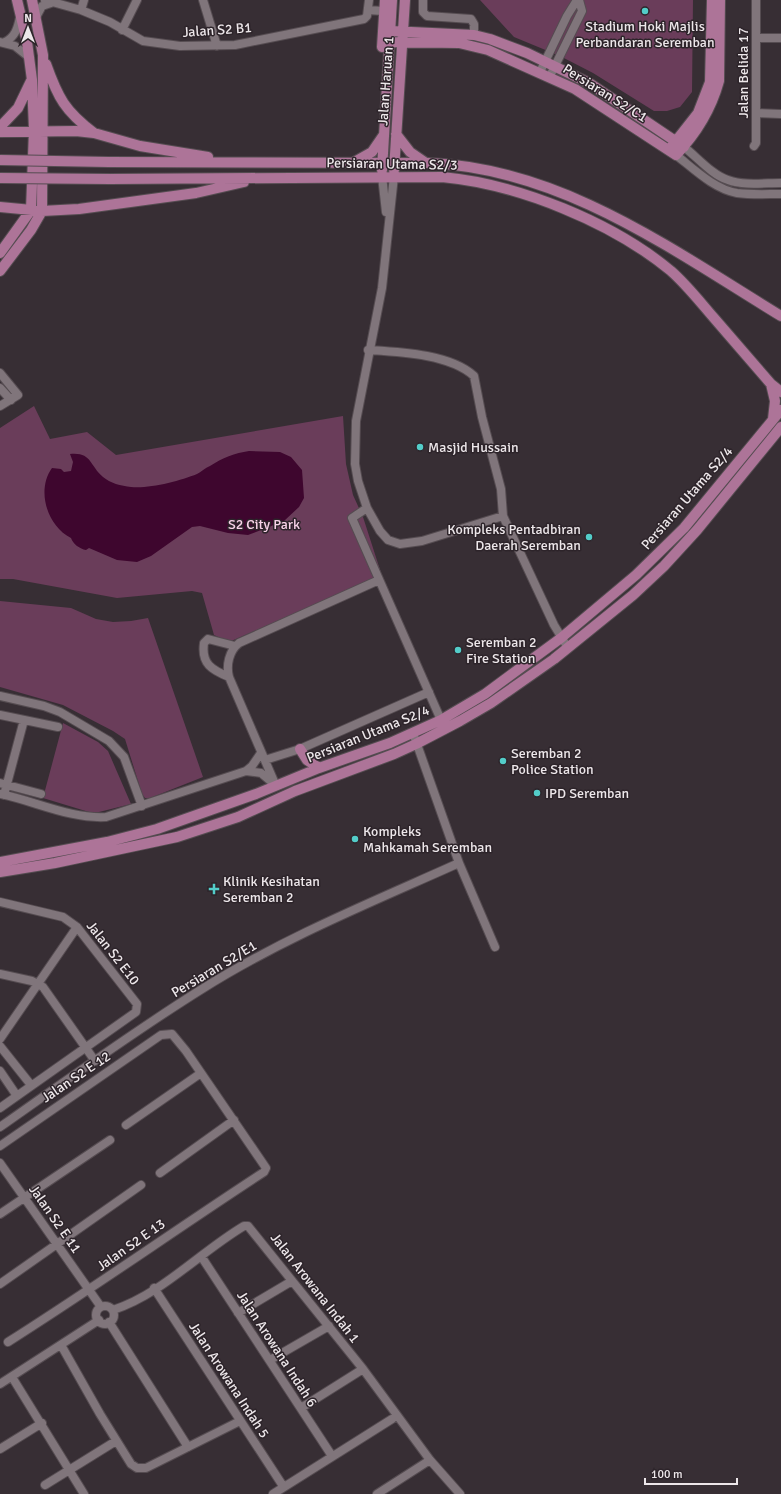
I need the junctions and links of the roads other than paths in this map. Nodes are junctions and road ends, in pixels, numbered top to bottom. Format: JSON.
{"nodes":[{"id":1,"x":17,"y":0,"type":"edge"},
{"id":2,"x":32,"y":0,"type":"edge"},
{"id":3,"x":84,"y":0,"type":"edge"},
{"id":4,"x":137,"y":0,"type":"edge"},
{"id":5,"x":203,"y":0,"type":"edge"},
{"id":6,"x":369,"y":0,"type":"edge"},
{"id":7,"x":385,"y":0,"type":"edge"},
{"id":8,"x":392,"y":0,"type":"edge"},
{"id":9,"x":405,"y":0,"type":"edge"},
{"id":10,"x":423,"y":0,"type":"edge"},
{"id":11,"x":578,"y":0,"type":"edge"},
{"id":12,"x":712,"y":0,"type":"edge"},
{"id":13,"x":720,"y":0,"type":"edge"},
{"id":14,"x":756,"y":0,"type":"edge"},
{"id":15,"x":48,"y":1,"type":"edge"},
{"id":16,"x":81,"y":10,"type":"junction"},
{"id":17,"x":368,"y":10,"type":"junction"},
{"id":18,"x":383,"y":11,"type":"junction"},
{"id":19,"x":21,"y":13,"type":"junction"},
{"id":20,"x":36,"y":17,"type":"junction"},
{"id":21,"x":564,"y":23,"type":"junction"},
{"id":22,"x":574,"y":27,"type":"junction"},
{"id":23,"x":122,"y":30,"type":"junction"},
{"id":24,"x":403,"y":32,"type":"junction"},
{"id":25,"x":474,"y":35,"type":"junction"},
{"id":26,"x":389,"y":37,"type":"junction"},
{"id":27,"x":756,"y":38,"type":"junction"},
{"id":28,"x":781,"y":38,"type":"edge"},
{"id":29,"x":2,"y":42,"type":"edge"},
{"id":30,"x":402,"y":42,"type":"junction"},
{"id":31,"x":217,"y":46,"type":"junction"},
{"id":32,"x":43,"y":55,"type":"junction"},
{"id":33,"x":30,"y":58,"type":"junction"},
{"id":34,"x":388,"y":60,"type":"junction"},
{"id":35,"x":551,"y":63,"type":"junction"},
{"id":36,"x":545,"y":74,"type":"junction"},
{"id":37,"x":32,"y":80,"type":"junction"},
{"id":38,"x":756,"y":113,"type":"junction"},
{"id":39,"x":781,"y":114,"type":"edge"},
{"id":40,"x":0,"y":127,"type":"edge"},
{"id":41,"x":38,"y":130,"type":"junction"},
{"id":42,"x":0,"y":132,"type":"edge"},
{"id":43,"x":94,"y":133,"type":"junction"},
{"id":44,"x":396,"y":134,"type":"junction"},
{"id":45,"x":384,"y":135,"type":"junction"},
{"id":46,"x":680,"y":144,"type":"junction"},
{"id":47,"x":754,"y":146,"type":"dead end"},
{"id":48,"x":672,"y":153,"type":"junction"},
{"id":49,"x":0,"y":160,"type":"edge"},
{"id":50,"x":238,"y":162,"type":"junction"},
{"id":51,"x":354,"y":162,"type":"junction"},
{"id":52,"x":382,"y":163,"type":"junction"},
{"id":53,"x":394,"y":163,"type":"junction"},
{"id":54,"x":428,"y":163,"type":"junction"},
{"id":55,"x":382,"y":176,"type":"junction"},
{"id":56,"x":394,"y":176,"type":"junction"},
{"id":57,"x":0,"y":178,"type":"edge"},
{"id":58,"x":263,"y":178,"type":"junction"},
{"id":59,"x":781,"y":183,"type":"edge"},
{"id":60,"x":781,"y":194,"type":"edge"},
{"id":61,"x":0,"y":207,"type":"edge"},
{"id":62,"x":30,"y":210,"type":"junction"},
{"id":63,"x":42,"y":211,"type":"junction"},
{"id":64,"x":388,"y":225,"type":"junction"},
{"id":65,"x":0,"y":253,"type":"edge"},
{"id":66,"x":0,"y":271,"type":"edge"},
{"id":67,"x":781,"y":316,"type":"edge"},
{"id":68,"x":368,"y":350,"type":"junction"},
{"id":69,"x":0,"y":373,"type":"edge"},
{"id":70,"x":771,"y":384,"type":"junction"},
{"id":71,"x":0,"y":388,"type":"edge"},
{"id":72,"x":781,"y":392,"type":"edge"},
{"id":73,"x":14,"y":397,"type":"junction"},
{"id":74,"x":0,"y":406,"type":"edge"},
{"id":75,"x":781,"y":410,"type":"edge"},
{"id":76,"x":773,"y":419,"type":"junction"},
{"id":77,"x":779,"y":430,"type":"edge"},
{"id":78,"x":367,"y":508,"type":"junction"},
{"id":79,"x":503,"y":516,"type":"junction"},
{"id":80,"x":379,"y":580,"type":"junction"},
{"id":81,"x":561,"y":638,"type":"junction"},
{"id":82,"x":234,"y":646,"type":"junction"},
{"id":83,"x":568,"y":648,"type":"junction"},
{"id":84,"x":229,"y":677,"type":"junction"},
{"id":85,"x":429,"y":692,"type":"junction"},
{"id":86,"x":485,"y":694,"type":"junction"},
{"id":87,"x":0,"y":696,"type":"edge"},
{"id":88,"x":491,"y":703,"type":"junction"},
{"id":89,"x":0,"y":715,"type":"edge"},
{"id":90,"x":24,"y":720,"type":"junction"},
{"id":91,"x":441,"y":720,"type":"junction"},
{"id":92,"x":58,"y":727,"type":"dead end"},
{"id":93,"x":413,"y":733,"type":"junction"},
{"id":94,"x":416,"y":744,"type":"junction"},
{"id":95,"x":300,"y":749,"type":"junction"},
{"id":96,"x":263,"y":757,"type":"junction"},
{"id":97,"x":319,"y":768,"type":"junction"},
{"id":98,"x":246,"y":771,"type":"junction"},
{"id":99,"x":4,"y":784,"type":"edge"},
{"id":100,"x":276,"y":786,"type":"junction"},
{"id":101,"x":295,"y":791,"type":"junction"},
{"id":102,"x":41,"y":794,"type":"dead end"},
{"id":103,"x":2,"y":795,"type":"edge"},
{"id":104,"x":142,"y":806,"type":"junction"},
{"id":105,"x":0,"y":862,"type":"edge"},
{"id":106,"x":459,"y":864,"type":"junction"},
{"id":107,"x":0,"y":872,"type":"edge"},
{"id":108,"x":0,"y":902,"type":"edge"},
{"id":109,"x":77,"y":927,"type":"junction"},
{"id":110,"x":495,"y":947,"type":"dead end"},
{"id":111,"x":0,"y":974,"type":"edge"},
{"id":112,"x":37,"y":984,"type":"junction"},
{"id":113,"x":0,"y":1039,"type":"edge"},
{"id":114,"x":0,"y":1046,"type":"edge"},
{"id":115,"x":86,"y":1048,"type":"junction"},
{"id":116,"x":95,"y":1061,"type":"junction"},
{"id":117,"x":0,"y":1071,"type":"edge"},
{"id":118,"x":201,"y":1073,"type":"junction"},
{"id":119,"x":31,"y":1085,"type":"junction"},
{"id":120,"x":17,"y":1096,"type":"junction"},
{"id":121,"x":0,"y":1108,"type":"edge"},
{"id":122,"x":234,"y":1120,"type":"junction"},
{"id":123,"x":126,"y":1125,"type":"dead end"},
{"id":124,"x":0,"y":1127,"type":"edge"},
{"id":125,"x":110,"y":1140,"type":"dead end"},
{"id":126,"x":0,"y":1146,"type":"edge"},
{"id":127,"x":0,"y":1164,"type":"edge"},
{"id":128,"x":160,"y":1173,"type":"dead end"},
{"id":129,"x":141,"y":1185,"type":"dead end"},
{"id":130,"x":24,"y":1198,"type":"junction"},
{"id":131,"x":0,"y":1214,"type":"edge"},
{"id":132,"x":57,"y":1244,"type":"junction"},
{"id":133,"x":201,"y":1256,"type":"junction"},
{"id":134,"x":292,"y":1281,"type":"junction"},
{"id":135,"x":0,"y":1284,"type":"edge"},
{"id":136,"x":154,"y":1288,"type":"junction"},
{"id":137,"x":89,"y":1290,"type":"junction"},
{"id":138,"x":101,"y":1307,"type":"junction"},
{"id":139,"x":113,"y":1310,"type":"junction"},
{"id":140,"x":238,"y":1313,"type":"junction"},
{"id":141,"x":99,"y":1320,"type":"junction"},
{"id":142,"x":109,"y":1322,"type":"junction"},
{"id":143,"x":329,"y":1326,"type":"junction"},
{"id":144,"x":8,"y":1342,"type":"dead end"},
{"id":145,"x":60,"y":1345,"type":"junction"},
{"id":146,"x":270,"y":1360,"type":"junction"},
{"id":147,"x":363,"y":1369,"type":"junction"},
{"id":148,"x":12,"y":1377,"type":"junction"},
{"id":149,"x":0,"y":1384,"type":"edge"},
{"id":150,"x":301,"y":1408,"type":"junction"},
{"id":151,"x":392,"y":1419,"type":"dead end"},
{"id":152,"x":240,"y":1421,"type":"junction"},
{"id":153,"x":42,"y":1423,"type":"junction"},
{"id":154,"x":116,"y":1441,"type":"junction"},
{"id":155,"x":188,"y":1447,"type":"junction"},
{"id":156,"x":0,"y":1449,"type":"edge"},
{"id":157,"x":332,"y":1456,"type":"junction"},
{"id":158,"x":430,"y":1460,"type":"junction"},
{"id":159,"x":70,"y":1470,"type":"junction"},
{"id":160,"x":45,"y":1486,"type":"dead end"},
{"id":161,"x":283,"y":1486,"type":"junction"},
{"id":162,"x":84,"y":1494,"type":"edge"},
{"id":163,"x":273,"y":1494,"type":"edge"},
{"id":164,"x":377,"y":1494,"type":"edge"},
{"id":165,"x":460,"y":1494,"type":"edge"}],
"edges":[{"from":1,"to":19,"type":"main road"},
{"from":2,"to":20,"type":"main road"},
{"from":3,"to":16,"type":"street"},
{"from":4,"to":23,"type":"street"},
{"from":5,"to":31,"type":"street"},
{"from":6,"to":17,"type":"street"},
{"from":7,"to":18,"type":"main road"},
{"from":8,"to":26,"type":"main road"},
{"from":9,"to":24,"type":"main road","name":"Jalan Haruan 1"},
{"from":10,"to":25,"type":"street"},
{"from":11,"to":21,"type":"street"},
{"from":11,"to":22,"type":"street"},
{"from":12,"to":46,"type":"main road"},
{"from":13,"to":46,"type":"main road"},
{"from":14,"to":27,"type":"street","name":"Jalan Belida 17"},
{"from":15,"to":16,"type":"street","name":"Jalan S2 B1"},
{"from":15,"to":20,"type":"street","name":"Jalan S2 B1"},
{"from":16,"to":23,"type":"street","name":"Jalan S2 B1"},
{"from":17,"to":18,"type":"street"},
{"from":17,"to":31,"type":"street","name":"Jalan S2 B1"},
{"from":18,"to":34,"type":"main road"},
{"from":19,"to":29,"type":"street"},
{"from":19,"to":33,"type":"main road"},
{"from":20,"to":32,"type":"main road"},
{"from":21,"to":22,"type":"street"},
{"from":21,"to":35,"type":"street"},
{"from":22,"to":35,"type":"street"},
{"from":23,"to":31,"type":"street","name":"Jalan S2 B1"},
{"from":24,"to":25,"type":"main road"},
{"from":24,"to":26,"type":"main road"},
{"from":24,"to":30,"type":"main road","name":"Jalan Haruan 1"},
{"from":25,"to":35,"type":"main road"},
{"from":26,"to":30,"type":"main road","name":"Persiaran S2/C1"},
{"from":26,"to":34,"type":"main road"},
{"from":27,"to":28,"type":"street"},
{"from":27,"to":38,"type":"street","name":"Jalan Belida 17"},
{"from":29,"to":33,"type":"street"},
{"from":30,"to":36,"type":"main road","name":"Persiaran S2/C1"},
{"from":30,"to":44,"type":"main road","name":"Jalan Haruan 1"},
{"from":32,"to":41,"type":"main road"},
{"from":32,"to":43,"type":"main road"},
{"from":33,"to":37,"type":"main road"},
{"from":34,"to":45,"type":"main road"},
{"from":35,"to":36,"type":"street"},
{"from":35,"to":46,"type":"main road"},
{"from":36,"to":48,"type":"main road","name":"Persiaran S2/C1"},
{"from":37,"to":40,"type":"main road"},
{"from":37,"to":41,"type":"main road"},
{"from":38,"to":39,"type":"street"},
{"from":38,"to":47,"type":"street","name":"Jalan Belida 17"},
{"from":41,"to":42,"type":"main road"},
{"from":41,"to":43,"type":"main road"},
{"from":41,"to":62,"type":"main road"},
{"from":41,"to":63,"type":"main road"},
{"from":43,"to":50,"type":"main road"},
{"from":44,"to":53,"type":"main road","name":"Jalan Haruan 1"},
{"from":44,"to":54,"type":"main road"},
{"from":45,"to":51,"type":"main road"},
{"from":45,"to":52,"type":"main road"},
{"from":46,"to":48,"type":"main road"},
{"from":46,"to":59,"type":"street"},
{"from":48,"to":60,"type":"street","name":"Persiaran S2/C1"},
{"from":49,"to":50,"type":"main road","name":"Persiaran Utama S2/3","bridge":true},
{"from":50,"to":51,"type":"main road","name":"Persiaran Utama S2/3"},
{"from":51,"to":52,"type":"main road","name":"Persiaran Utama S2/3"},
{"from":52,"to":53,"type":"main road","name":"Persiaran Utama S2/3"},
{"from":52,"to":55,"type":"main road"},
{"from":53,"to":54,"type":"main road","name":"Persiaran Utama S2/3"},
{"from":53,"to":56,"type":"main road","name":"Jalan Haruan 1"},
{"from":54,"to":67,"type":"main road","name":"Persiaran Utama S2/3"},
{"from":55,"to":56,"type":"main road","name":"Persiaran Utama S2/3"},
{"from":55,"to":58,"type":"main road","name":"Persiaran Utama S2/3"},
{"from":55,"to":64,"type":"street"},
{"from":56,"to":64,"type":"street"},
{"from":56,"to":70,"type":"main road","name":"Persiaran Utama S2/3"},
{"from":57,"to":58,"type":"main road","name":"Persiaran Utama S2/3","bridge":true},
{"from":58,"to":63,"type":"main road"},
{"from":61,"to":62,"type":"main road"},
{"from":62,"to":63,"type":"main road"},
{"from":62,"to":65,"type":"main road"},
{"from":63,"to":66,"type":"main road"},
{"from":64,"to":68,"type":"street"},
{"from":68,"to":78,"type":"street"},
{"from":68,"to":79,"type":"street"},
{"from":69,"to":73,"type":"street"},
{"from":70,"to":72,"type":"main road","name":"Persiaran Utama S2/3"},
{"from":70,"to":76,"type":"main road"},
{"from":71,"to":73,"type":"street"},
{"from":73,"to":74,"type":"street"},
{"from":75,"to":76,"type":"main road","name":"Persiaran Utama S2/4"},
{"from":76,"to":81,"type":"main road","name":"Persiaran Utama S2/4"},
{"from":77,"to":83,"type":"main road","name":"Persiaran Utama S2/4"},
{"from":78,"to":79,"type":"street"},
{"from":78,"to":80,"type":"street"},
{"from":79,"to":81,"type":"street"},
{"from":80,"to":82,"type":"street"},
{"from":80,"to":85,"type":"street"},
{"from":81,"to":83,"type":"street"},
{"from":81,"to":86,"type":"main road","name":"Persiaran Utama S2/4"},
{"from":82,"to":84,"type":"street"},
{"from":82,"to":84,"type":"street"},
{"from":83,"to":88,"type":"main road","name":"Persiaran Utama S2/4"},
{"from":84,"to":96,"type":"street"},
{"from":85,"to":91,"type":"street"},
{"from":85,"to":95,"type":"street"},
{"from":86,"to":88,"type":"main road"},
{"from":86,"to":91,"type":"main road","name":"Persiaran Utama S2/4"},
{"from":87,"to":104,"type":"street"},
{"from":88,"to":94,"type":"main road","name":"Persiaran Utama S2/4"},
{"from":89,"to":90,"type":"street"},
{"from":90,"to":92,"type":"street"},
{"from":90,"to":99,"type":"street"},
{"from":91,"to":93,"type":"main road","name":"Persiaran Utama S2/4"},
{"from":93,"to":94,"type":"street"},
{"from":93,"to":97,"type":"main road","name":"Persiaran Utama S2/4"},
{"from":94,"to":101,"type":"main road","name":"Persiaran Utama S2/4"},
{"from":94,"to":106,"type":"street"},
{"from":95,"to":96,"type":"street"},
{"from":95,"to":97,"type":"main road"},
{"from":96,"to":98,"type":"street"},
{"from":96,"to":100,"type":"street"},
{"from":97,"to":100,"type":"main road","name":"Persiaran Utama S2/4"},
{"from":98,"to":100,"type":"street"},
{"from":98,"to":104,"type":"street"},
{"from":99,"to":102,"type":"street"},
{"from":99,"to":103,"type":"street"},
{"from":100,"to":101,"type":"main road"},
{"from":100,"to":105,"type":"main road","name":"Persiaran Utama S2/4"},
{"from":101,"to":107,"type":"main road","name":"Persiaran Utama S2/4"},
{"from":103,"to":104,"type":"street"},
{"from":106,"to":110,"type":"street"},
{"from":106,"to":116,"type":"street","name":"Persiaran S2/E1"},
{"from":108,"to":109,"type":"street","name":"Jalan S2 E10"},
{"from":109,"to":112,"type":"street"},
{"from":109,"to":115,"type":"street","name":"Jalan S2 E10"},
{"from":111,"to":112,"type":"street"},
{"from":112,"to":113,"type":"street"},
{"from":112,"to":115,"type":"street"},
{"from":114,"to":119,"type":"street"},
{"from":115,"to":116,"type":"street"},
{"from":115,"to":119,"type":"street"},
{"from":116,"to":124,"type":"street","name":"Persiaran S2/E1"},
{"from":117,"to":120,"type":"street"},
{"from":118,"to":122,"type":"street"},
{"from":118,"to":123,"type":"street"},
{"from":118,"to":126,"type":"street","name":"Jalan S2 E 12"},
{"from":119,"to":120,"type":"street"},
{"from":120,"to":121,"type":"street"},
{"from":122,"to":128,"type":"street"},
{"from":122,"to":137,"type":"street","name":"Jalan S2 E 13"},
{"from":125,"to":130,"type":"street"},
{"from":127,"to":130,"type":"street","name":"Jalan S2 E 11"},
{"from":129,"to":132,"type":"street"},
{"from":130,"to":131,"type":"street"},
{"from":130,"to":132,"type":"street","name":"Jalan S2 E 11"},
{"from":132,"to":135,"type":"street"},
{"from":132,"to":137,"type":"street","name":"Jalan S2 E 11"},
{"from":133,"to":134,"type":"street","name":"Jalan Arowana Indah 1"},
{"from":133,"to":136,"type":"street","name":"Jalan Arowana Indah 1"},
{"from":133,"to":140,"type":"street","name":"Jalan Arowana Indah 6"},
{"from":134,"to":140,"type":"street"},
{"from":134,"to":143,"type":"street","name":"Jalan Arowana Indah 1"},
{"from":136,"to":139,"type":"street","name":"Jalan Arowana Indah 1"},
{"from":136,"to":152,"type":"street","name":"Jalan Arowana Indah 5"},
{"from":137,"to":138,"type":"street","name":"Jalan S2 E 11"},
{"from":137,"to":144,"type":"street","name":"Jalan S2 E 13"},
{"from":138,"to":139,"type":"street"},
{"from":138,"to":141,"type":"street"},
{"from":139,"to":142,"type":"street"},
{"from":140,"to":146,"type":"street","name":"Jalan Arowana Indah 6"},
{"from":141,"to":142,"type":"street"},
{"from":141,"to":145,"type":"street"},
{"from":142,"to":155,"type":"street"},
{"from":143,"to":146,"type":"street"},
{"from":143,"to":147,"type":"street","name":"Jalan Arowana Indah 1"},
{"from":145,"to":148,"type":"street"},
{"from":145,"to":154,"type":"street"},
{"from":146,"to":150,"type":"street","name":"Jalan Arowana Indah 6"},
{"from":147,"to":150,"type":"street"},
{"from":147,"to":158,"type":"street","name":"Jalan Arowana Indah 1"},
{"from":148,"to":149,"type":"street"},
{"from":148,"to":153,"type":"street"},
{"from":150,"to":157,"type":"street","name":"Jalan Arowana Indah 6"},
{"from":151,"to":157,"type":"street"},
{"from":152,"to":155,"type":"street"},
{"from":152,"to":161,"type":"street","name":"Jalan Arowana Indah 5"},
{"from":153,"to":156,"type":"street"},
{"from":153,"to":159,"type":"street"},
{"from":154,"to":155,"type":"street"},
{"from":154,"to":159,"type":"street"},
{"from":157,"to":161,"type":"street"},
{"from":158,"to":164,"type":"street"},
{"from":158,"to":165,"type":"street","name":"Jalan Arowana Indah 1"},
{"from":159,"to":160,"type":"street"},
{"from":159,"to":162,"type":"street"},
{"from":161,"to":163,"type":"street"}]}
